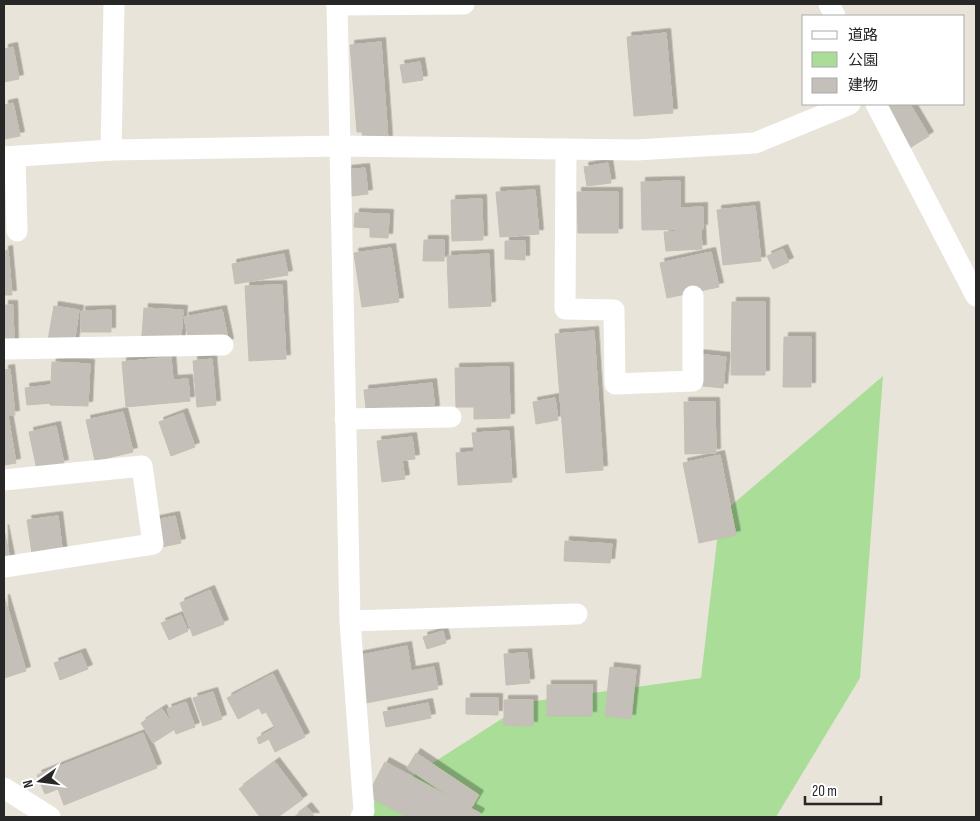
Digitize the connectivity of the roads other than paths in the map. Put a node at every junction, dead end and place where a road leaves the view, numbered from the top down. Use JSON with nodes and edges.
{"nodes":[{"id":1,"x":114,"y":4,"type":"edge"},
{"id":2,"x":337,"y":4,"type":"edge"},
{"id":3,"x":464,"y":4,"type":"edge"},
{"id":4,"x":848,"y":105,"type":"edge"},
{"id":5,"x":877,"y":105,"type":"edge"},
{"id":6,"x":340,"y":146,"type":"junction"},
{"id":7,"x":566,"y":149,"type":"junction"},
{"id":8,"x":111,"y":150,"type":"junction"},
{"id":9,"x":9,"y":157,"type":"edge"},
{"id":10,"x":17,"y":231,"type":"dead end"},
{"id":11,"x":693,"y":296,"type":"dead end"},
{"id":12,"x":976,"y":296,"type":"edge"},
{"id":13,"x":223,"y":345,"type":"dead end"},
{"id":14,"x":4,"y":349,"type":"edge"},
{"id":15,"x":451,"y":417,"type":"dead end"},
{"id":16,"x":346,"y":419,"type":"junction"},
{"id":17,"x":4,"y":480,"type":"edge"},
{"id":18,"x":4,"y":567,"type":"edge"},
{"id":19,"x":578,"y":614,"type":"dead end"},
{"id":20,"x":350,"y":621,"type":"junction"},
{"id":21,"x":4,"y":788,"type":"edge"},
{"id":22,"x":50,"y":817,"type":"edge"},
{"id":23,"x":361,"y":817,"type":"edge"}],
"edges":[{"from":1,"to":8,"type":"street"},
{"from":2,"to":3,"type":"street"},
{"from":2,"to":6,"type":"street"},
{"from":4,"to":7,"type":"street"},
{"from":5,"to":12,"type":"street"},
{"from":6,"to":7,"type":"street"},
{"from":6,"to":8,"type":"street"},
{"from":6,"to":16,"type":"street"},
{"from":7,"to":11,"type":"street"},
{"from":8,"to":9,"type":"street"},
{"from":9,"to":10,"type":"street"},
{"from":13,"to":14,"type":"street"},
{"from":15,"to":16,"type":"street"},
{"from":16,"to":20,"type":"street"},
{"from":17,"to":18,"type":"street"},
{"from":19,"to":20,"type":"street"},
{"from":20,"to":23,"type":"street"},
{"from":21,"to":22,"type":"street"}]}
